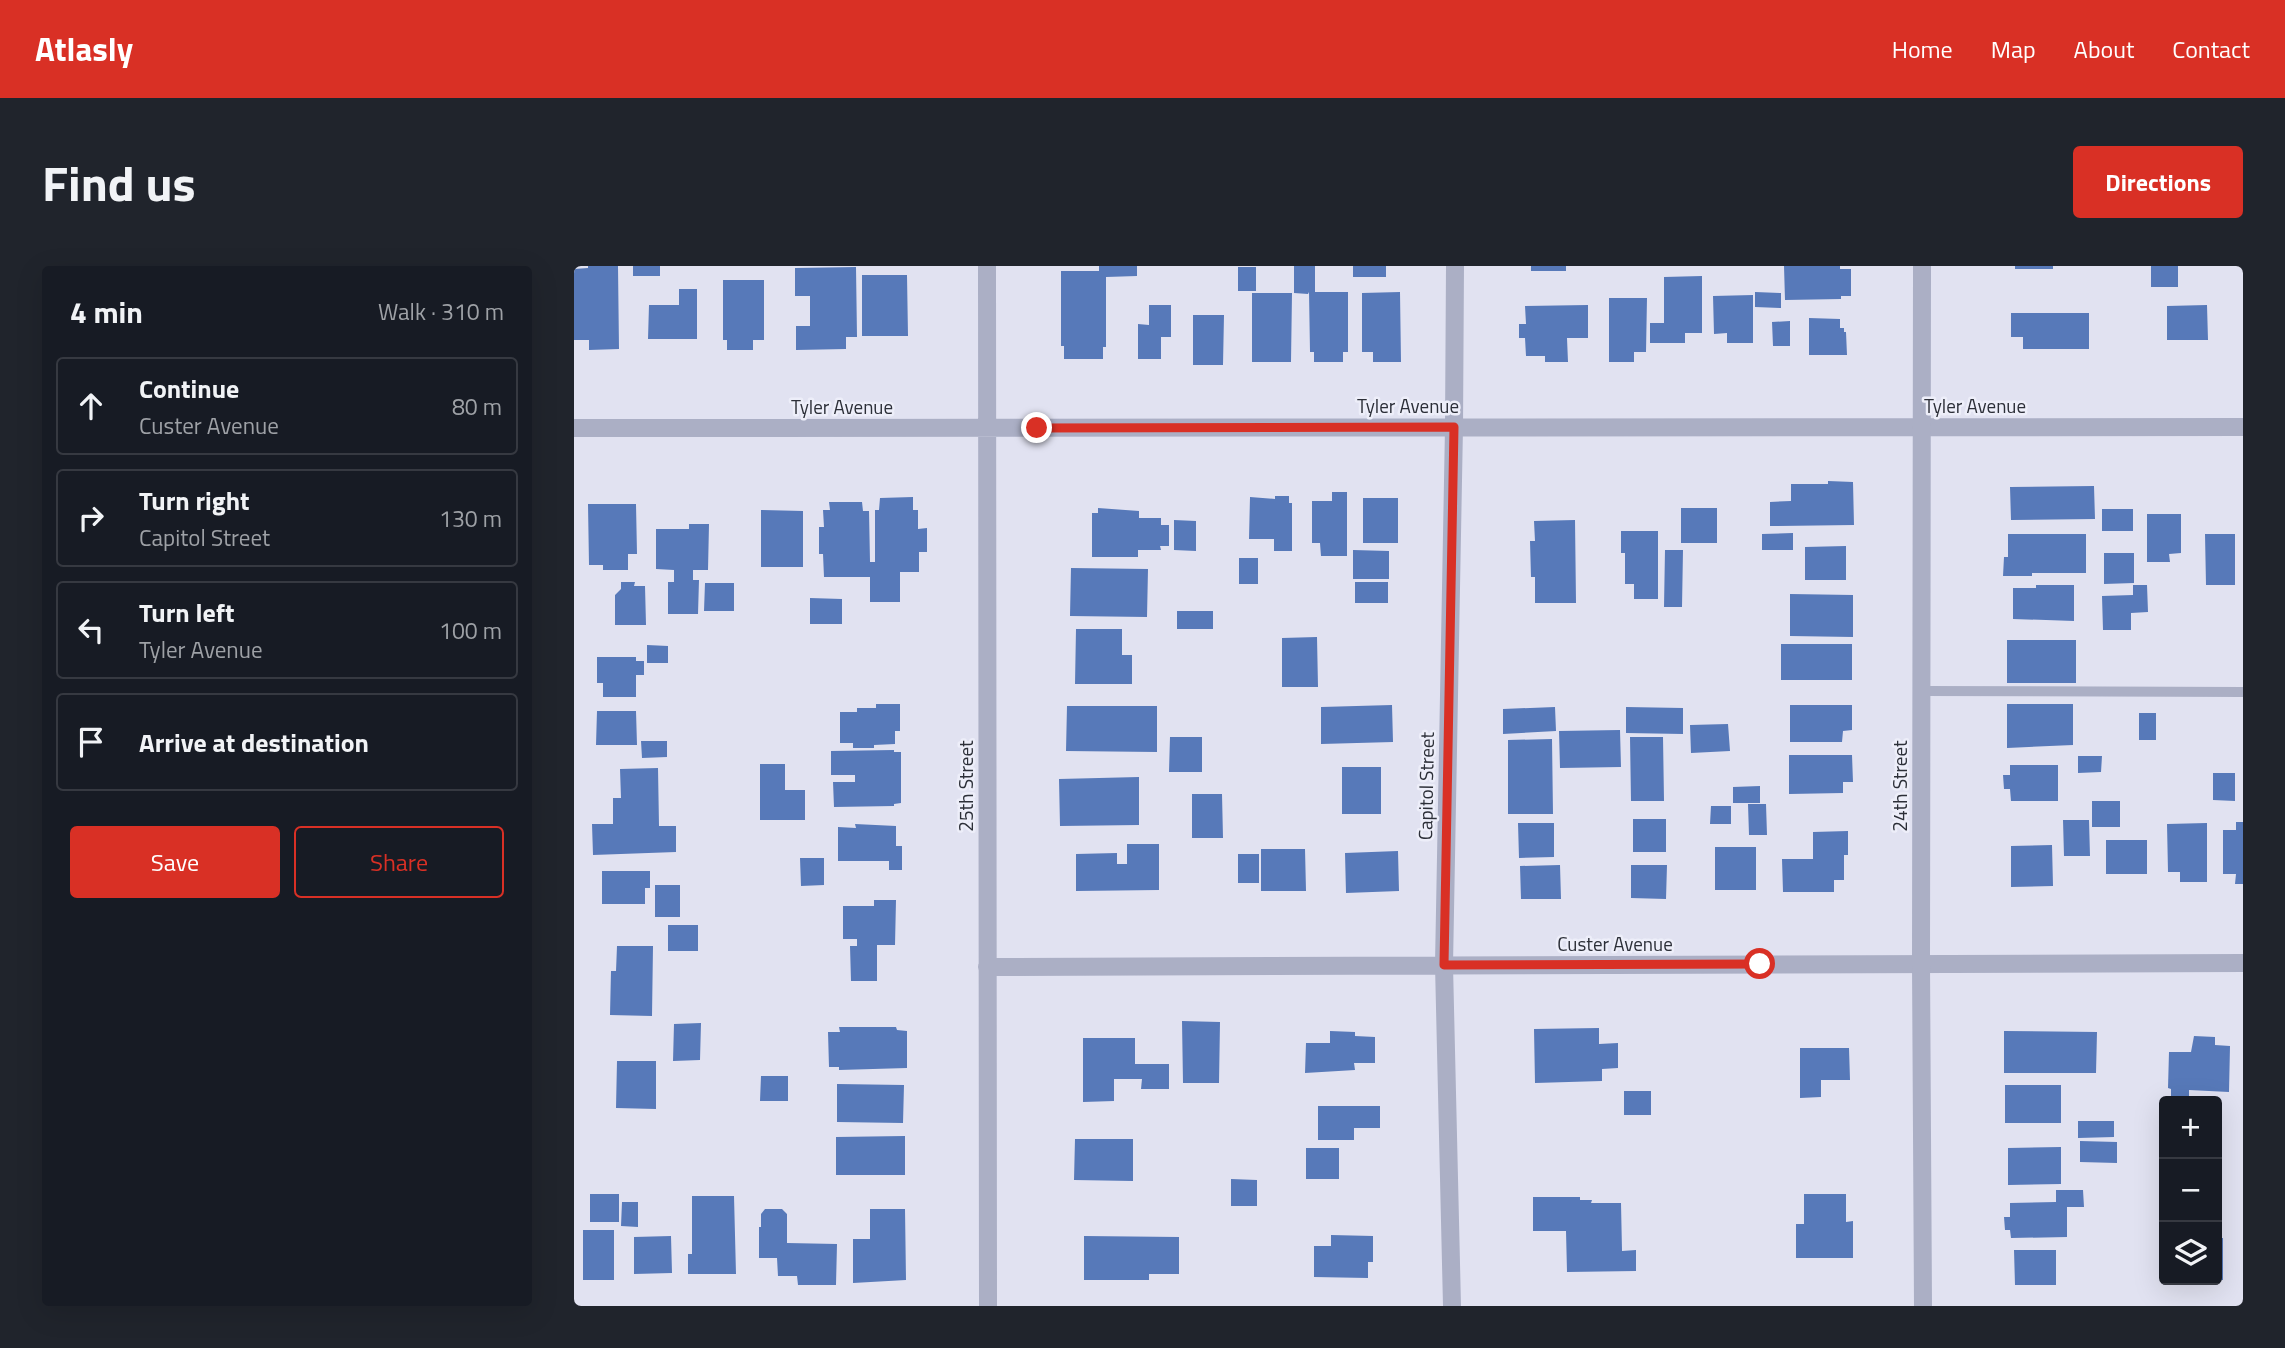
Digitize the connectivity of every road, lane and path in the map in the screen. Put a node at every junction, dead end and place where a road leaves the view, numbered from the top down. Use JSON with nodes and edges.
{"nodes":[{"id":1,"x":986,"y":266,"type":"edge"},
{"id":2,"x":1455,"y":266,"type":"edge"},
{"id":3,"x":1922,"y":266,"type":"edge"},
{"id":4,"x":1454,"y":427,"type":"junction"},
{"id":5,"x":1922,"y":427,"type":"junction"},
{"id":6,"x":2243,"y":427,"type":"edge"},
{"id":7,"x":574,"y":428,"type":"edge"},
{"id":8,"x":986,"y":428,"type":"junction"},
{"id":9,"x":1922,"y":691,"type":"junction"},
{"id":10,"x":2243,"y":692,"type":"edge"},
{"id":11,"x":2243,"y":963,"type":"edge"},
{"id":12,"x":1921,"y":964,"type":"junction"},
{"id":13,"x":1444,"y":965,"type":"junction"},
{"id":14,"x":987,"y":967,"type":"junction"},
{"id":15,"x":988,"y":1306,"type":"edge"},
{"id":16,"x":1452,"y":1306,"type":"edge"},
{"id":17,"x":1923,"y":1306,"type":"edge"}],
"edges":[{"from":1,"to":8,"type":"street","name":"25th Street"},
{"from":2,"to":4,"type":"street","name":"Capitol Street"},
{"from":3,"to":5,"type":"street","name":"24th Street"},
{"from":4,"to":5,"type":"street","name":"Tyler Avenue"},
{"from":4,"to":8,"type":"street","name":"Tyler Avenue"},
{"from":4,"to":13,"type":"street","name":"Capitol Street"},
{"from":5,"to":6,"type":"street","name":"Tyler Avenue"},
{"from":5,"to":9,"type":"street","name":"24th Street"},
{"from":7,"to":8,"type":"street","name":"Tyler Avenue"},
{"from":8,"to":14,"type":"street","name":"25th Street"},
{"from":9,"to":10,"type":"lane"},
{"from":9,"to":12,"type":"street","name":"24th Street"},
{"from":11,"to":12,"type":"street","name":"Custer Avenue"},
{"from":12,"to":13,"type":"street","name":"Custer Avenue"},
{"from":12,"to":17,"type":"street","name":"24th Street"},
{"from":13,"to":14,"type":"street","name":"Custer Avenue"},
{"from":13,"to":16,"type":"street","name":"Capitol Street"},
{"from":14,"to":15,"type":"street","name":"25th Street"}]}
